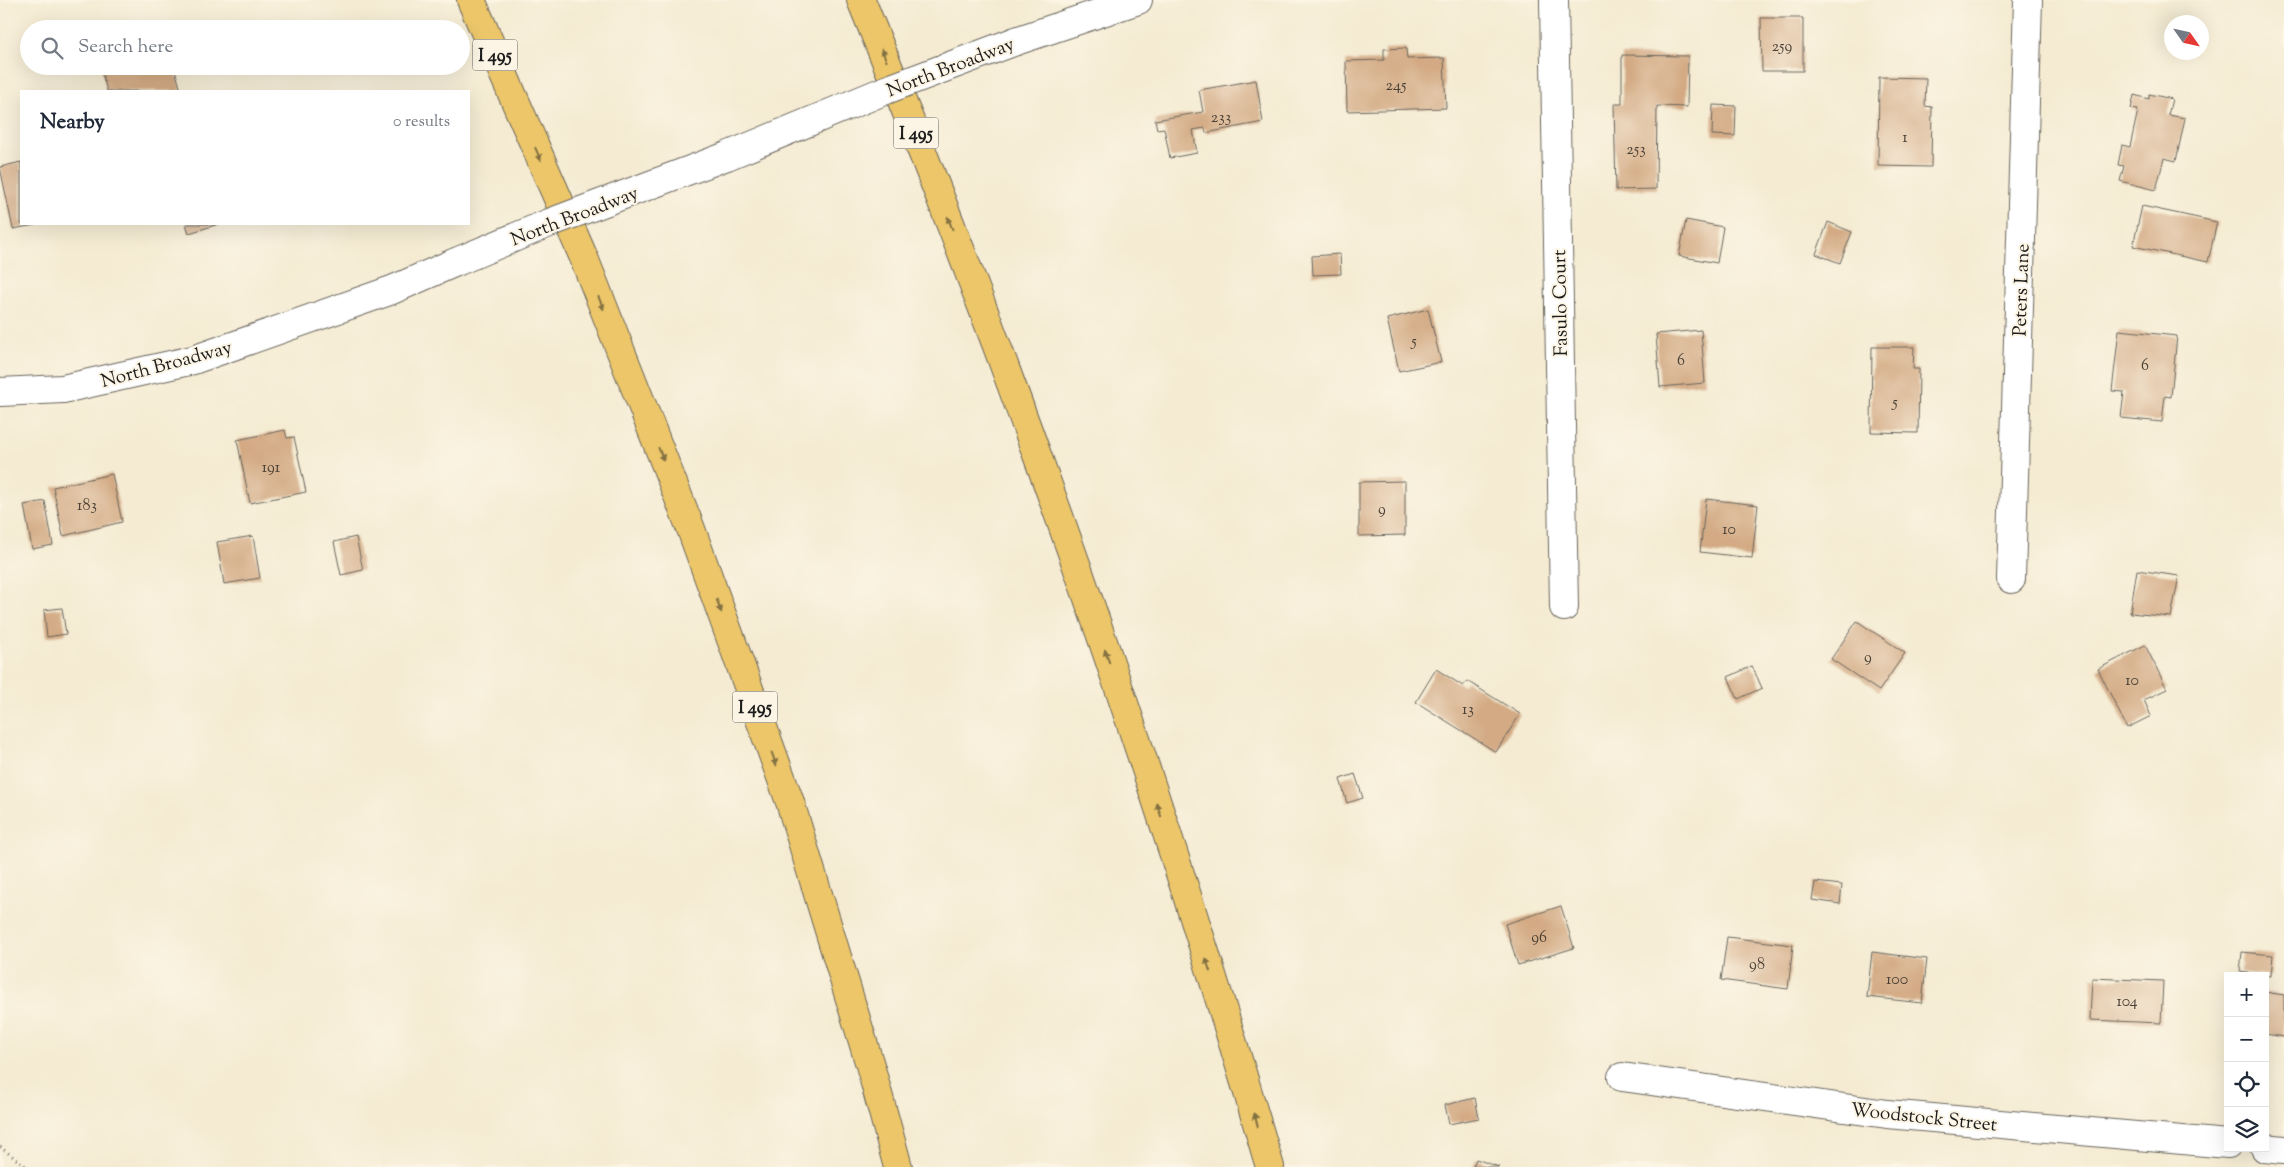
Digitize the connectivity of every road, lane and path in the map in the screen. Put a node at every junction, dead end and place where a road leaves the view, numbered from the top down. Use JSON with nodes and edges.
{"nodes":[{"id":1,"x":471,"y":0,"type":"edge"},
{"id":2,"x":861,"y":0,"type":"edge"},
{"id":3,"x":1138,"y":0,"type":"edge"},
{"id":4,"x":1554,"y":0,"type":"edge"},
{"id":5,"x":2028,"y":0,"type":"edge"},
{"id":6,"x":0,"y":392,"type":"edge"},
{"id":7,"x":2011,"y":579,"type":"dead end"},
{"id":8,"x":1564,"y":607,"type":"dead end"},
{"id":9,"x":1622,"y":1077,"type":"dead end"},
{"id":10,"x":2224,"y":1144,"type":"edge"},
{"id":11,"x":0,"y":1147,"type":"edge"},
{"id":12,"x":2269,"y":1148,"type":"edge"},
{"id":13,"x":2284,"y":1150,"type":"edge"},
{"id":14,"x":28,"y":1167,"type":"edge"},
{"id":15,"x":898,"y":1167,"type":"edge"},
{"id":16,"x":1270,"y":1167,"type":"edge"}],
"edges":[{"from":1,"to":15,"type":"highway","number":"I 495","one_way":true},
{"from":16,"to":2,"type":"highway","number":"I 495","one_way":true},
{"from":3,"to":6,"type":"street","name":"North Broadway","bridge":true},
{"from":4,"to":8,"type":"street","name":"Fasulo Court"},
{"from":5,"to":7,"type":"street","name":"Peters Lane"},
{"from":9,"to":10,"type":"street","name":"Woodstock Street"},
{"from":11,"to":14,"type":"path"},
{"from":12,"to":13,"type":"street"}]}
